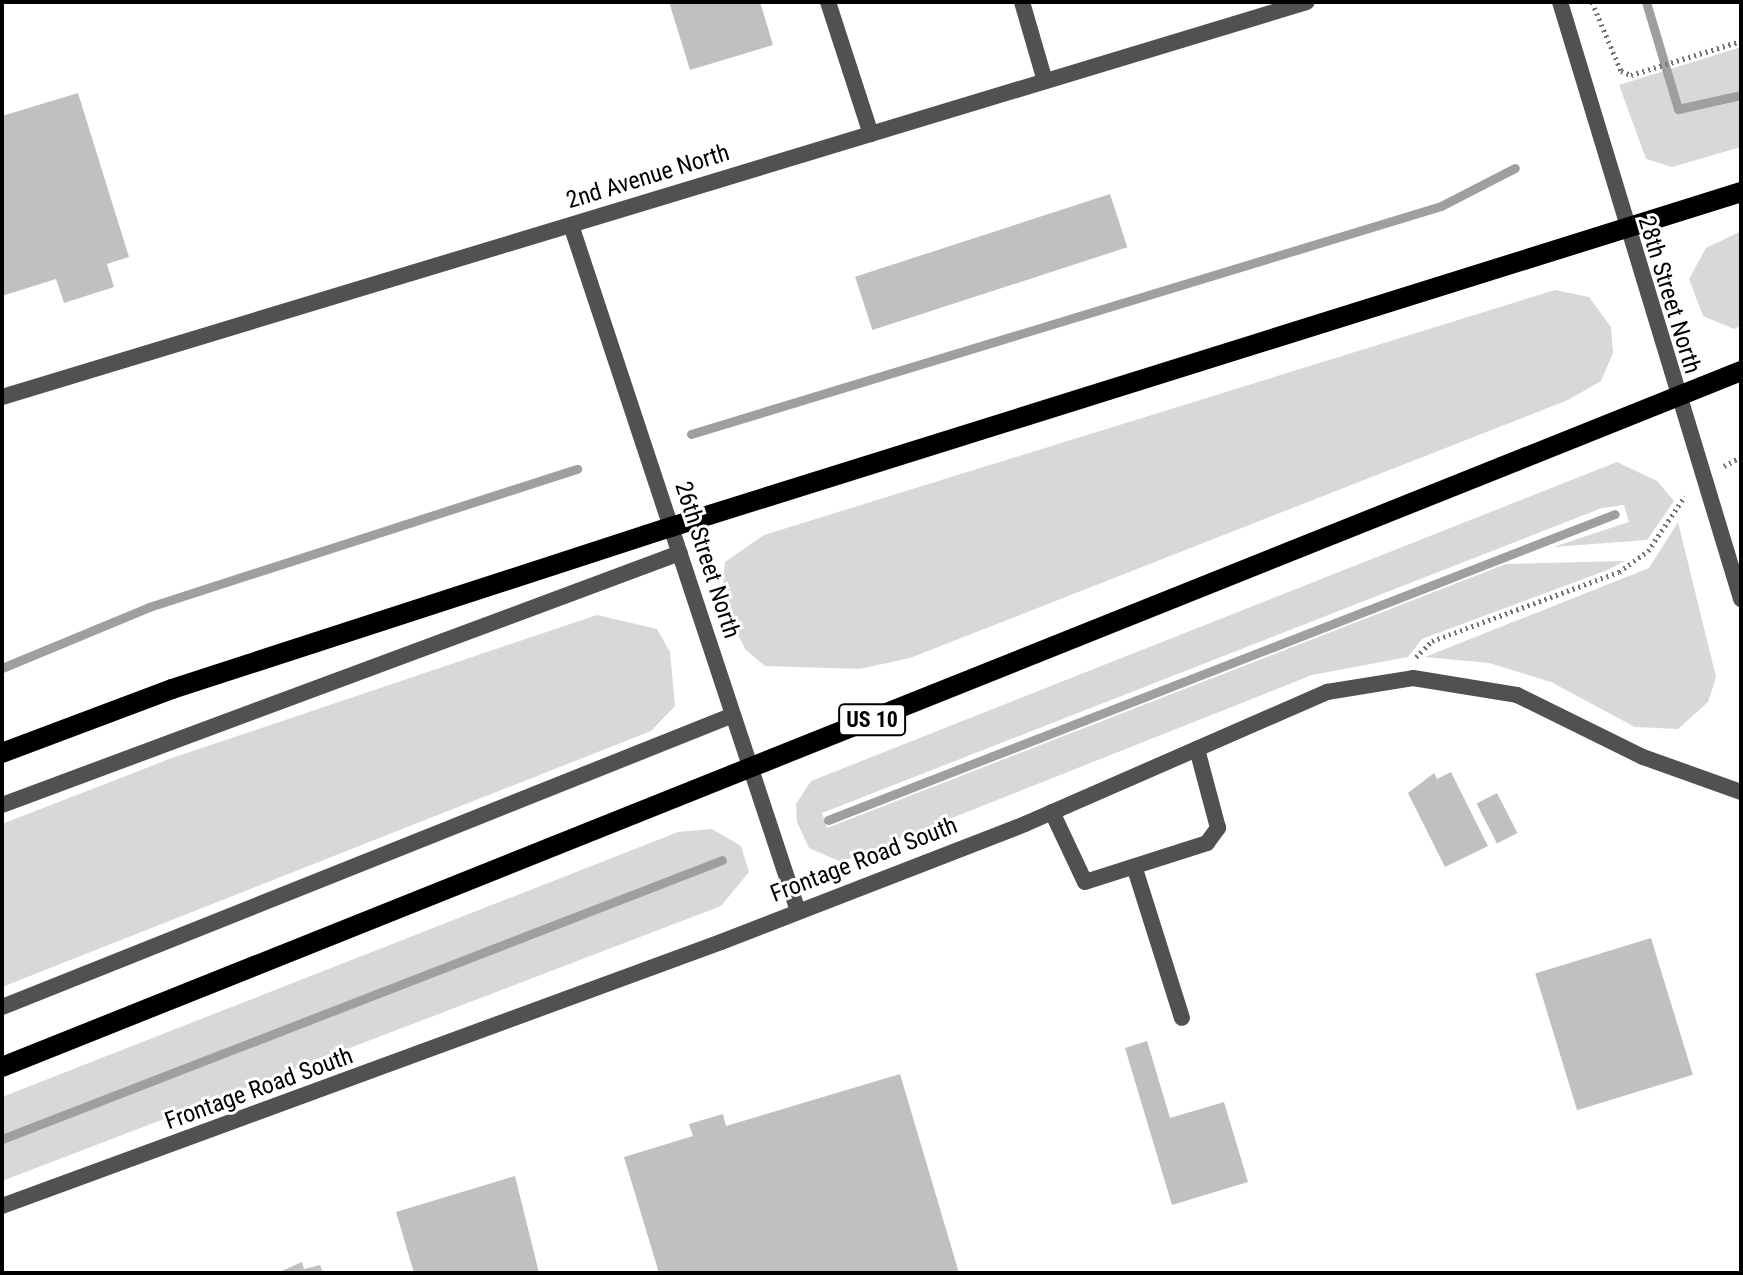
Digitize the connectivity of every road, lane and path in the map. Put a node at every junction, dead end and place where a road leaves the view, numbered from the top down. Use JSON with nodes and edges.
{"nodes":[{"id":1,"x":828,"y":2,"type":"edge"},
{"id":2,"x":1022,"y":2,"type":"edge"},
{"id":3,"x":1307,"y":2,"type":"edge"},
{"id":4,"x":1560,"y":2,"type":"edge"},
{"id":5,"x":1592,"y":2,"type":"edge"},
{"id":6,"x":1741,"y":41,"type":"edge"},
{"id":7,"x":1045,"y":81,"type":"junction"},
{"id":8,"x":871,"y":134,"type":"junction"},
{"id":9,"x":1741,"y":192,"type":"edge"},
{"id":10,"x":571,"y":225,"type":"junction"},
{"id":11,"x":1624,"y":229,"type":"junction"},
{"id":12,"x":1741,"y":371,"type":"edge"},
{"id":13,"x":2,"y":397,"type":"edge"},
{"id":14,"x":1675,"y":398,"type":"junction"},
{"id":15,"x":1741,"y":457,"type":"edge"},
{"id":16,"x":1701,"y":477,"type":"junction"},
{"id":17,"x":671,"y":527,"type":"junction"},
{"id":18,"x":680,"y":553,"type":"junction"},
{"id":19,"x":1741,"y":599,"type":"edge"},
{"id":20,"x":1413,"y":678,"type":"junction"},
{"id":21,"x":733,"y":715,"type":"junction"},
{"id":22,"x":1197,"y":749,"type":"junction"},
{"id":23,"x":2,"y":753,"type":"edge"},
{"id":24,"x":751,"y":769,"type":"junction"},
{"id":25,"x":1741,"y":792,"type":"edge"},
{"id":26,"x":2,"y":805,"type":"edge"},
{"id":27,"x":1052,"y":812,"type":"junction"},
{"id":28,"x":1135,"y":869,"type":"junction"},
{"id":29,"x":798,"y":911,"type":"junction"},
{"id":30,"x":2,"y":1007,"type":"edge"},
{"id":31,"x":1182,"y":1018,"type":"dead end"},
{"id":32,"x":2,"y":1067,"type":"edge"},
{"id":33,"x":2,"y":1206,"type":"edge"}],
"edges":[{"from":1,"to":8,"type":"street"},
{"from":2,"to":7,"type":"street"},
{"from":3,"to":7,"type":"street","name":"2nd Avenue North"},
{"from":4,"to":11,"type":"street","name":"28th Street North"},
{"from":5,"to":6,"type":"path"},
{"from":7,"to":8,"type":"street","name":"2nd Avenue North"},
{"from":8,"to":10,"type":"street","name":"2nd Avenue North"},
{"from":9,"to":11,"type":"main road"},
{"from":10,"to":13,"type":"street","name":"2nd Avenue North"},
{"from":10,"to":17,"type":"street","name":"26th Street North"},
{"from":11,"to":14,"type":"street","name":"28th Street North"},
{"from":11,"to":17,"type":"main road"},
{"from":12,"to":14,"type":"main road","number":"US 10"},
{"from":14,"to":16,"type":"street","name":"28th Street North"},
{"from":14,"to":24,"type":"main road","number":"US 10"},
{"from":15,"to":16,"type":"path"},
{"from":16,"to":19,"type":"street","name":"28th Street North"},
{"from":16,"to":20,"type":"path"},
{"from":17,"to":18,"type":"street","name":"26th Street North"},
{"from":17,"to":23,"type":"main road"},
{"from":18,"to":21,"type":"street","name":"26th Street North"},
{"from":18,"to":26,"type":"street"},
{"from":20,"to":22,"type":"street","name":"Frontage Road South"},
{"from":20,"to":25,"type":"street","name":"Frontage Road South"},
{"from":21,"to":24,"type":"street","name":"26th Street North"},
{"from":21,"to":30,"type":"street"},
{"from":22,"to":27,"type":"street","name":"Frontage Road South"},
{"from":22,"to":28,"type":"street"},
{"from":24,"to":29,"type":"street","name":"26th Street North"},
{"from":24,"to":32,"type":"main road","number":"US 10"},
{"from":27,"to":28,"type":"street"},
{"from":27,"to":29,"type":"street","name":"Frontage Road South"},
{"from":28,"to":31,"type":"street"},
{"from":29,"to":33,"type":"street","name":"Frontage Road South"}]}
